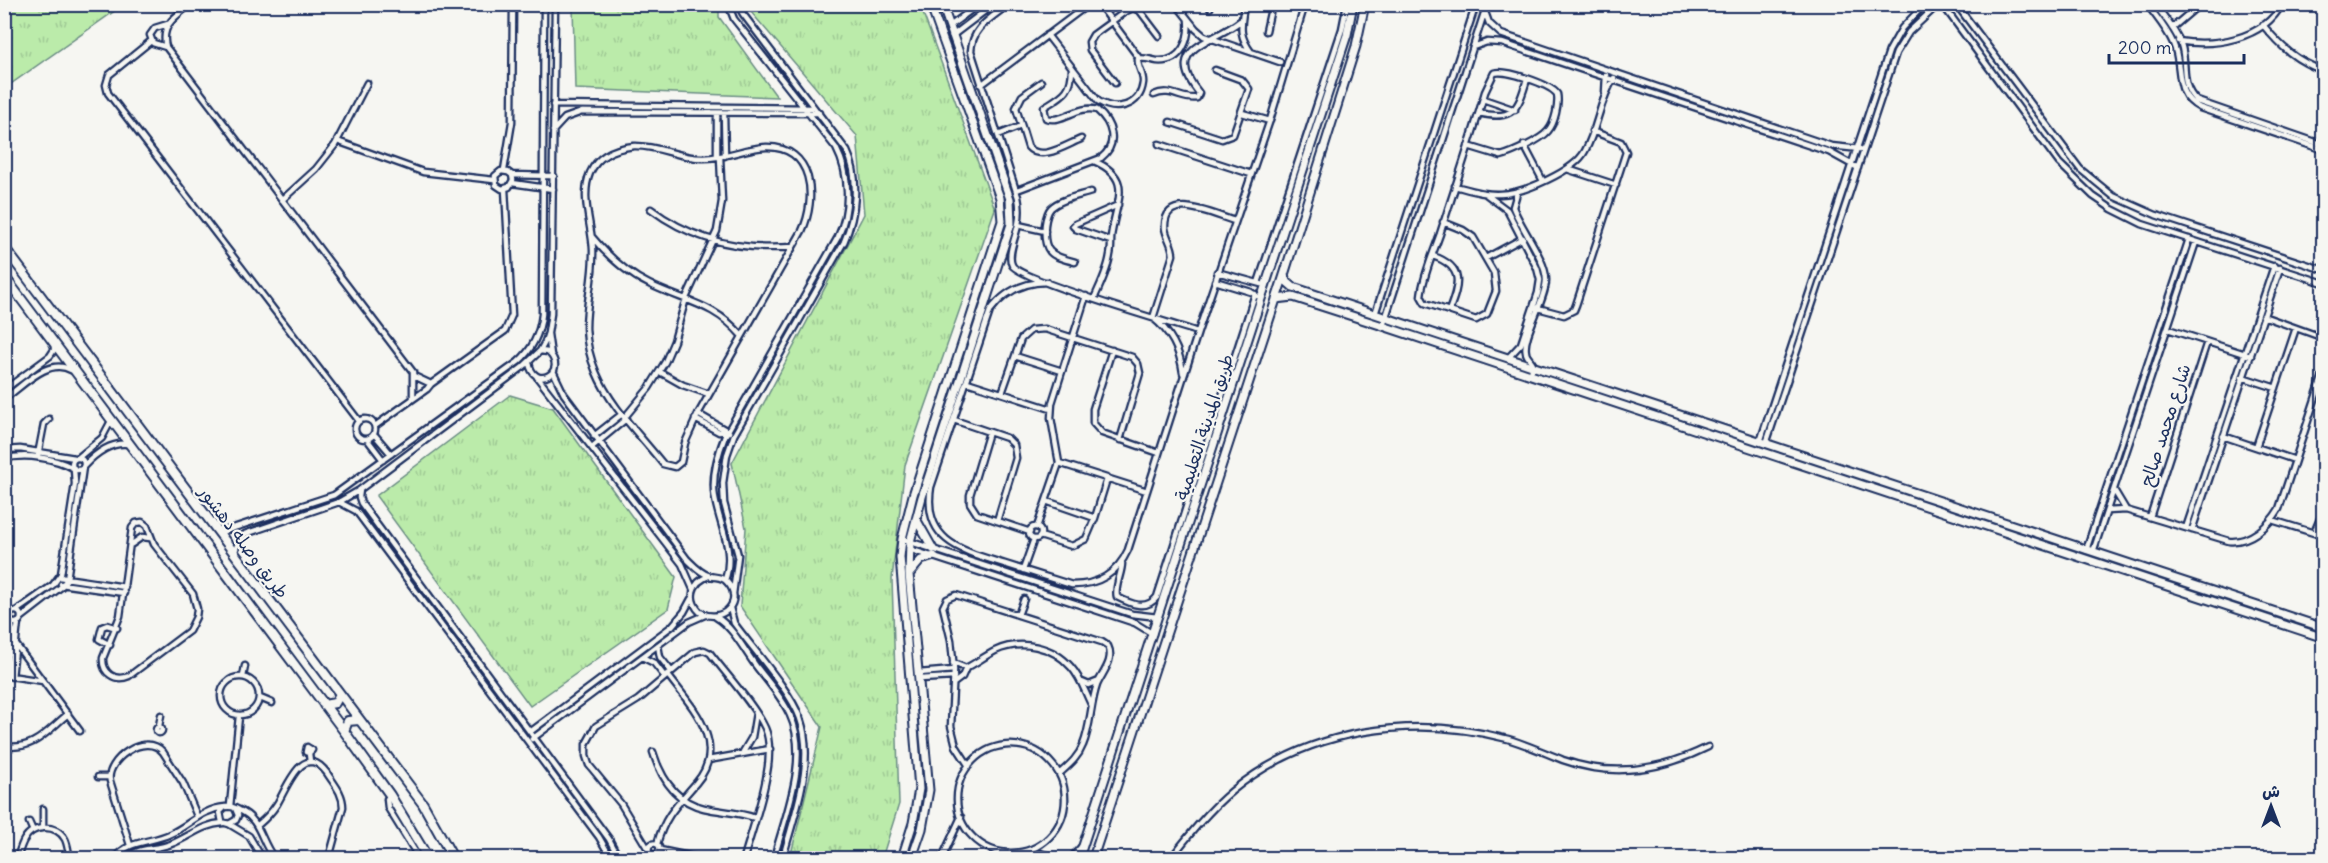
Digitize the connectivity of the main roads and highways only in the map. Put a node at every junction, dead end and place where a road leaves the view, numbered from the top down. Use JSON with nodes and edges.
{"nodes":[{"id":1,"x":4,"y":247,"type":"edge"},
{"id":2,"x":4,"y":276,"type":"edge"},
{"id":3,"x":340,"y":694,"type":"junction"},
{"id":4,"x":324,"y":705,"type":"junction"},
{"id":5,"x":359,"y":720,"type":"junction"},
{"id":6,"x":344,"y":731,"type":"junction"},
{"id":7,"x":428,"y":858,"type":"edge"},
{"id":8,"x":453,"y":858,"type":"edge"}],
"edges":[{"from":1,"to":3,"type":"main road","name":"طريق وصله دهشور"},
{"from":2,"to":4,"type":"main road","name":"طريق وصله دهشور"},
{"from":3,"to":4,"type":"main road"},
{"from":3,"to":5,"type":"main road","name":"طريق وصله دهشور"},
{"from":4,"to":6,"type":"main road","name":"طريق وصله دهشور"},
{"from":5,"to":6,"type":"main road"},
{"from":5,"to":8,"type":"main road","name":"طريق وصله دهشور"},
{"from":6,"to":7,"type":"main road","name":"طريق وصله دهشور"}]}
